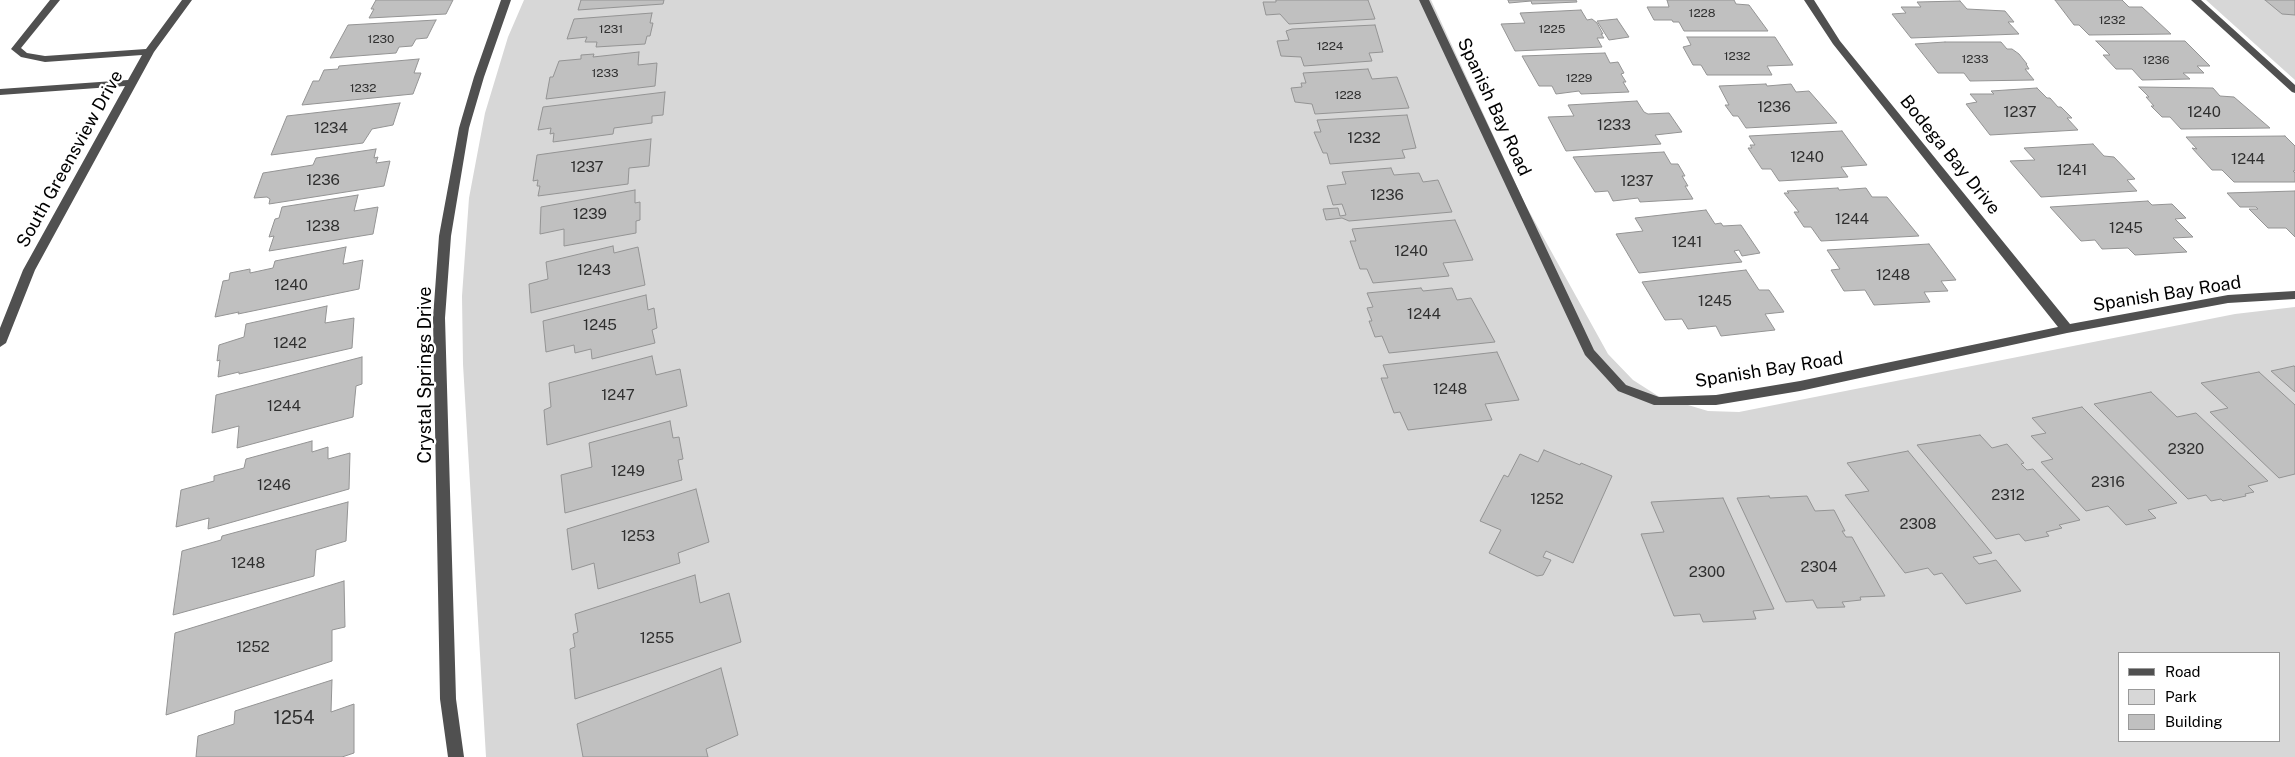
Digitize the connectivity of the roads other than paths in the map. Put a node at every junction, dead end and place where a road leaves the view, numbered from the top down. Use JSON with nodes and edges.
{"nodes":[{"id":1,"x":54,"y":0,"type":"edge"},
{"id":2,"x":187,"y":0,"type":"edge"},
{"id":3,"x":506,"y":0,"type":"edge"},
{"id":4,"x":1424,"y":0,"type":"edge"},
{"id":5,"x":1809,"y":0,"type":"edge"},
{"id":6,"x":2196,"y":0,"type":"edge"},
{"id":7,"x":149,"y":52,"type":"junction"},
{"id":8,"x":133,"y":83,"type":"junction"},
{"id":9,"x":2295,"y":90,"type":"edge"},
{"id":10,"x":0,"y":92,"type":"edge"},
{"id":11,"x":2295,"y":295,"type":"edge"},
{"id":12,"x":2067,"y":329,"type":"junction"},
{"id":13,"x":0,"y":343,"type":"edge"},
{"id":14,"x":456,"y":757,"type":"edge"}],
"edges":[{"from":1,"to":7,"type":"street"},
{"from":2,"to":7,"type":"street","name":"South Greensview Drive"},
{"from":3,"to":14,"type":"street","name":"Crystal Springs Drive"},
{"from":4,"to":12,"type":"street","name":"Spanish Bay Road"},
{"from":5,"to":12,"type":"street","name":"Bodega Bay Drive"},
{"from":6,"to":9,"type":"street"},
{"from":7,"to":8,"type":"street","name":"South Greensview Drive"},
{"from":8,"to":10,"type":"street"},
{"from":8,"to":13,"type":"street","name":"South Greensview Drive"},
{"from":11,"to":12,"type":"street","name":"Spanish Bay Road"}]}
